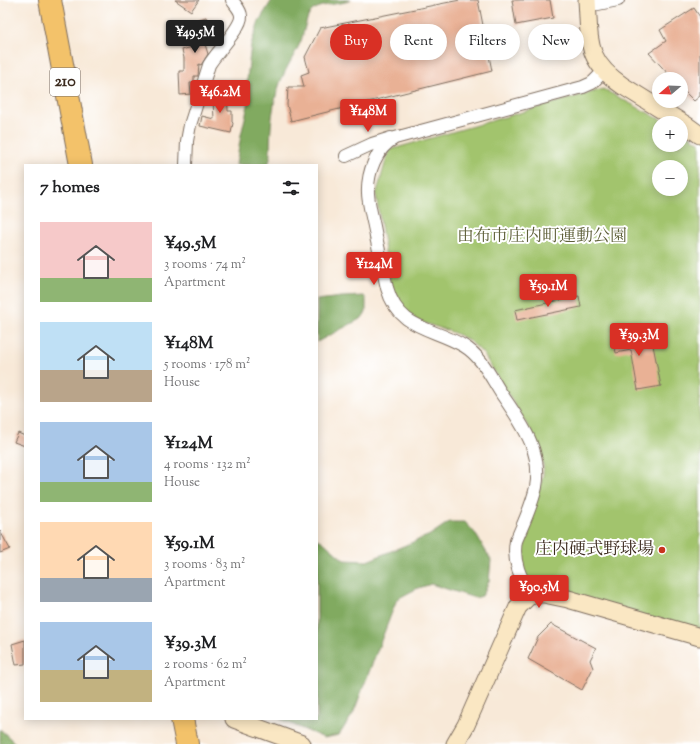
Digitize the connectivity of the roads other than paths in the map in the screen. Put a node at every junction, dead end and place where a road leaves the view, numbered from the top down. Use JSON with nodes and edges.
{"nodes":[{"id":1,"x":50,"y":0,"type":"edge"},
{"id":2,"x":232,"y":0,"type":"edge"},
{"id":3,"x":618,"y":0,"type":"edge"},
{"id":4,"x":590,"y":3,"type":"edge"},
{"id":5,"x":604,"y":71,"type":"junction"},
{"id":6,"x":400,"y":136,"type":"junction"},
{"id":7,"x":700,"y":136,"type":"edge"},
{"id":8,"x":346,"y":156,"type":"dead end"},
{"id":9,"x":80,"y":164,"type":"edge"},
{"id":10,"x":186,"y":164,"type":"edge"},
{"id":11,"x":531,"y":596,"type":"junction"},
{"id":12,"x":700,"y":637,"type":"edge"},
{"id":13,"x":182,"y":720,"type":"edge"},
{"id":14,"x":237,"y":720,"type":"edge"},
{"id":15,"x":187,"y":744,"type":"edge"},
{"id":16,"x":302,"y":744,"type":"edge"},
{"id":17,"x":455,"y":744,"type":"edge"}],
"edges":[{"from":1,"to":9,"type":"highway","number":"210"},
{"from":2,"to":10,"type":"street"},
{"from":3,"to":4,"type":"street"},
{"from":4,"to":5,"type":"street"},
{"from":5,"to":6,"type":"street"},
{"from":5,"to":7,"type":"street"},
{"from":6,"to":8,"type":"street"},
{"from":6,"to":11,"type":"street"},
{"from":11,"to":12,"type":"street"},
{"from":11,"to":17,"type":"street"},
{"from":13,"to":15,"type":"highway"},
{"from":14,"to":16,"type":"street"}]}
